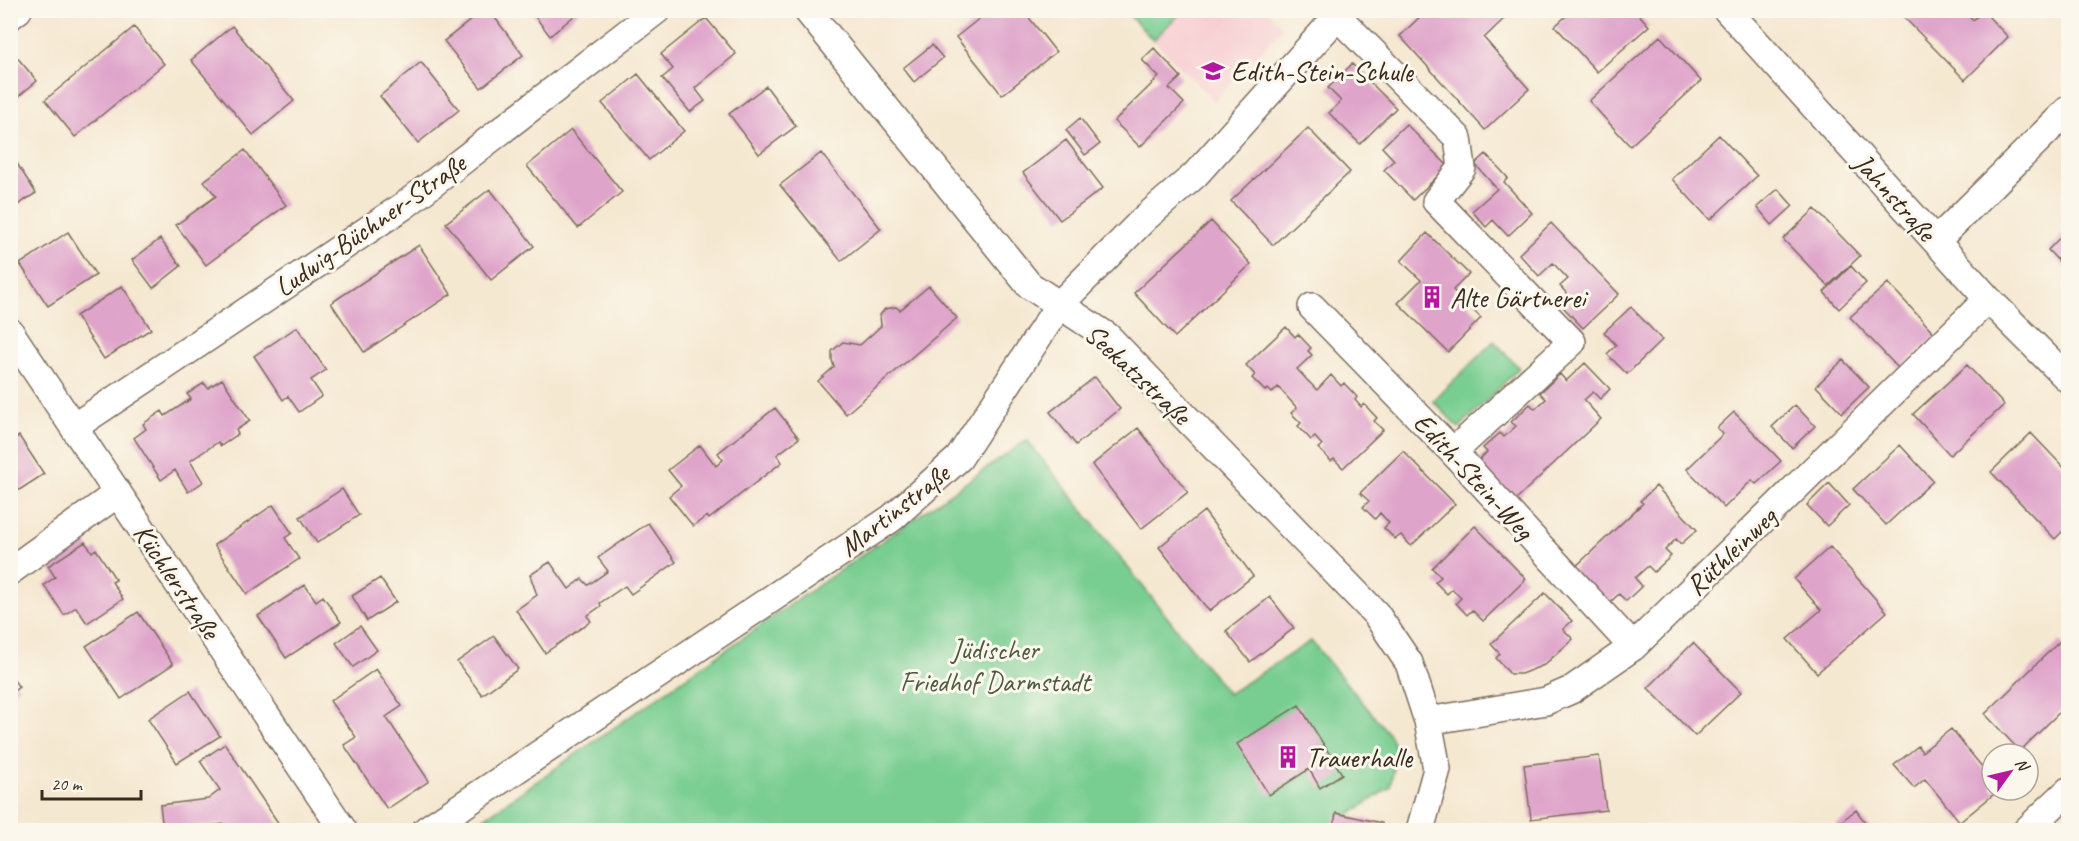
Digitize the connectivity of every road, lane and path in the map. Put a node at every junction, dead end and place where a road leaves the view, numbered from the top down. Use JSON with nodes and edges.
{"nodes":[{"id":1,"x":18,"y":10,"type":"edge"},
{"id":2,"x":657,"y":10,"type":"edge"},
{"id":3,"x":807,"y":10,"type":"edge"},
{"id":4,"x":1726,"y":10,"type":"edge"},
{"id":5,"x":1340,"y":14,"type":"edge"},
{"id":6,"x":10,"y":16,"type":"edge"},
{"id":7,"x":2068,"y":110,"type":"edge"},
{"id":8,"x":1936,"y":241,"type":"junction"},
{"id":9,"x":1988,"y":299,"type":"junction"},
{"id":10,"x":1059,"y":305,"type":"junction"},
{"id":11,"x":1312,"y":307,"type":"dead end"},
{"id":12,"x":10,"y":332,"type":"edge"},
{"id":13,"x":2068,"y":379,"type":"edge"},
{"id":14,"x":74,"y":427,"type":"junction"},
{"id":15,"x":1453,"y":452,"type":"junction"},
{"id":16,"x":118,"y":493,"type":"junction"},
{"id":17,"x":10,"y":571,"type":"edge"},
{"id":18,"x":1633,"y":647,"type":"junction"},
{"id":19,"x":1428,"y":721,"type":"junction"},
{"id":20,"x":2068,"y":791,"type":"edge"},
{"id":21,"x":343,"y":831,"type":"edge"},
{"id":22,"x":426,"y":831,"type":"edge"},
{"id":23,"x":1419,"y":831,"type":"edge"},
{"id":24,"x":2027,"y":831,"type":"edge"}],
"edges":[{"from":1,"to":6,"type":"street"},
{"from":2,"to":14,"type":"street","name":"Ludwig-Büchner-Straße"},
{"from":3,"to":10,"type":"street","name":"Seekatzstraße"},
{"from":4,"to":8,"type":"street","name":"Jahnstraße"},
{"from":5,"to":10,"type":"street","name":"Martinstraße"},
{"from":5,"to":15,"type":"street"},
{"from":7,"to":8,"type":"street"},
{"from":8,"to":9,"type":"street","name":"Jahnstraße"},
{"from":9,"to":13,"type":"street","name":"Jahnstraße"},
{"from":9,"to":18,"type":"street","name":"Rüthleinweg"},
{"from":10,"to":19,"type":"street","name":"Seekatzstraße"},
{"from":10,"to":22,"type":"street","name":"Martinstraße"},
{"from":11,"to":15,"type":"street","name":"Edith-Stein-Weg"},
{"from":12,"to":14,"type":"street","name":"Küchlerstraße"},
{"from":14,"to":16,"type":"street","name":"Küchlerstraße"},
{"from":15,"to":18,"type":"street","name":"Edith-Stein-Weg"},
{"from":16,"to":17,"type":"street"},
{"from":16,"to":21,"type":"street","name":"Küchlerstraße"},
{"from":18,"to":19,"type":"street","name":"Rüthleinweg"},
{"from":19,"to":23,"type":"street","name":"Seekatzstraße"},
{"from":20,"to":24,"type":"street"}]}
